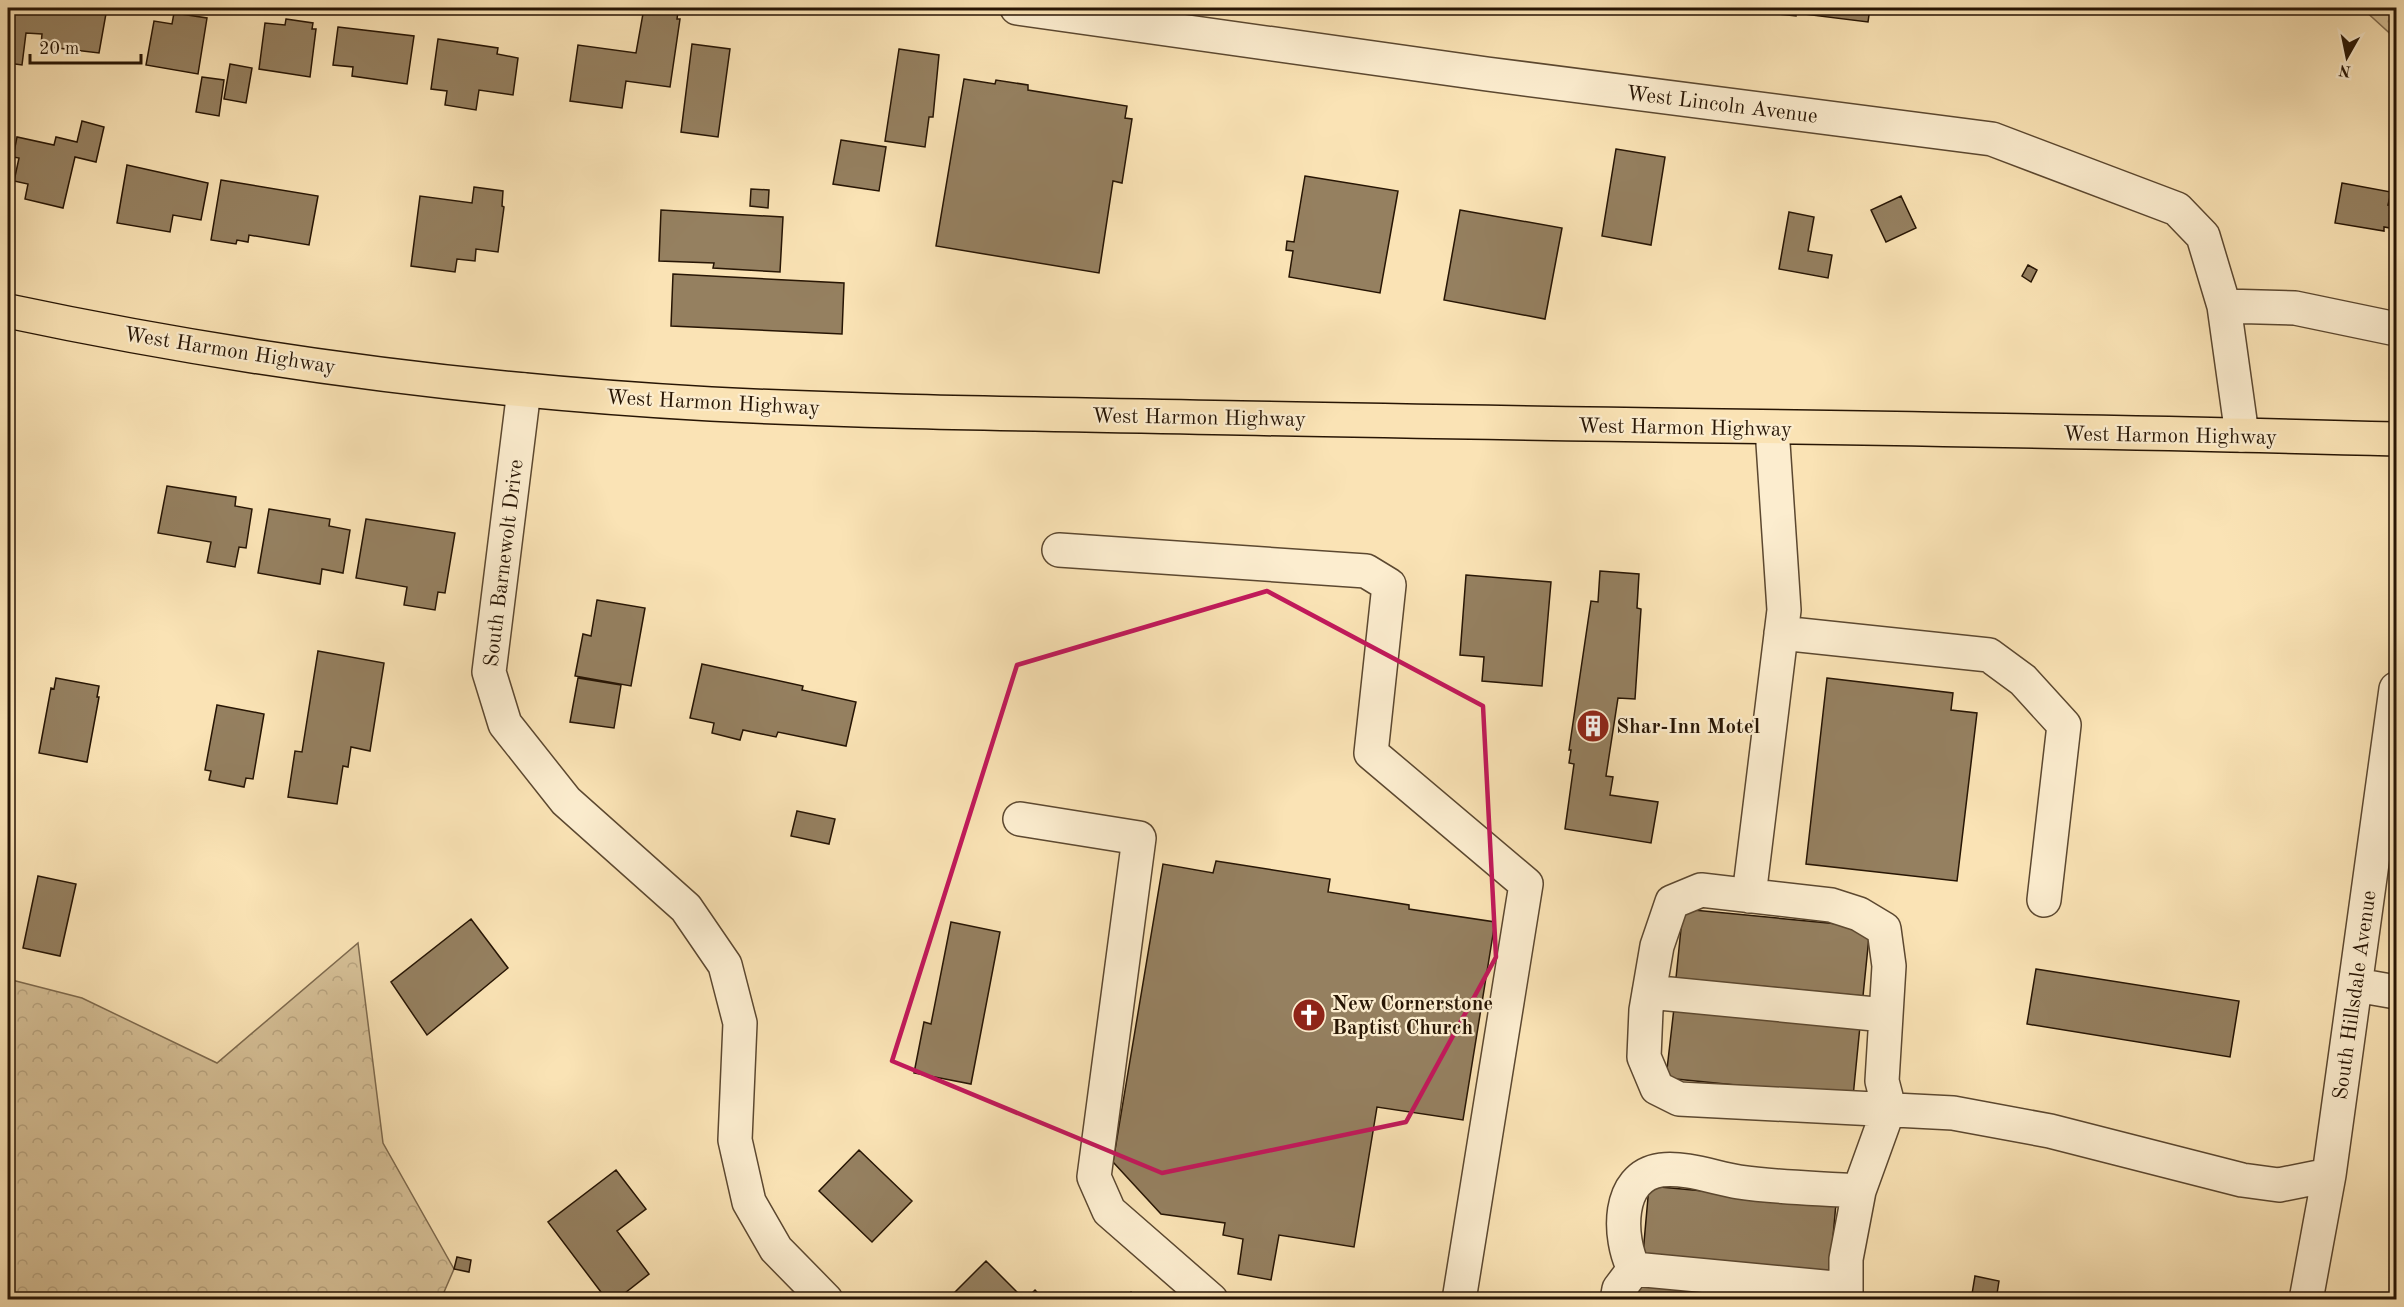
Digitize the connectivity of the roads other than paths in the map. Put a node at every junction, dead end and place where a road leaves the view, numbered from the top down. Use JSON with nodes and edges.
{"nodes":[{"id":1,"x":1017,"y":8,"type":"edge"},
{"id":2,"x":2224,"y":306,"type":"junction"},
{"id":3,"x":8,"y":311,"type":"edge"},
{"id":4,"x":2397,"y":329,"type":"edge"},
{"id":5,"x":524,"y":390,"type":"junction"},
{"id":6,"x":1772,"y":428,"type":"junction"},
{"id":7,"x":2242,"y":435,"type":"junction"},
{"id":8,"x":2397,"y":440,"type":"edge"},
{"id":9,"x":1059,"y":550,"type":"dead end"},
{"id":10,"x":1781,"y":633,"type":"junction"},
{"id":11,"x":2397,"y":689,"type":"edge"},
{"id":12,"x":1020,"y":819,"type":"dead end"},
{"id":13,"x":1749,"y":896,"type":"junction"},
{"id":14,"x":2043,"y":900,"type":"dead end"},
{"id":15,"x":2355,"y":985,"type":"junction"},
{"id":16,"x":1649,"y":992,"type":"junction"},
{"id":17,"x":2397,"y":992,"type":"edge"},
{"id":18,"x":1885,"y":1015,"type":"junction"},
{"id":19,"x":1889,"y":1108,"type":"junction"},
{"id":20,"x":2329,"y":1175,"type":"junction"},
{"id":21,"x":1859,"y":1191,"type":"junction"},
{"id":22,"x":1634,"y":1269,"type":"junction"},
{"id":23,"x":1846,"y":1294,"type":"edge"},
{"id":24,"x":826,"y":1299,"type":"edge"},
{"id":25,"x":1211,"y":1299,"type":"edge"},
{"id":26,"x":1459,"y":1299,"type":"edge"},
{"id":27,"x":1617,"y":1299,"type":"edge"},
{"id":28,"x":2306,"y":1299,"type":"edge"}],
"edges":[{"from":1,"to":2,"type":"street","name":"West Lincoln Avenue"},
{"from":2,"to":4,"type":"street"},
{"from":2,"to":7,"type":"street","name":"West Lincoln Avenue"},
{"from":3,"to":5,"type":"main road","name":"West Harmon Highway"},
{"from":5,"to":6,"type":"main road","name":"West Harmon Highway"},
{"from":5,"to":24,"type":"street","name":"South Barnewolt Drive"},
{"from":6,"to":7,"type":"main road","name":"West Harmon Highway"},
{"from":6,"to":10,"type":"street"},
{"from":7,"to":8,"type":"main road","name":"West Harmon Highway"},
{"from":9,"to":26,"type":"street"},
{"from":10,"to":13,"type":"street"},
{"from":10,"to":14,"type":"street"},
{"from":11,"to":15,"type":"street","name":"South Hillsdale Avenue"},
{"from":12,"to":25,"type":"street"},
{"from":13,"to":16,"type":"street"},
{"from":13,"to":18,"type":"street"},
{"from":15,"to":17,"type":"street"},
{"from":15,"to":20,"type":"street","name":"South Hillsdale Avenue"},
{"from":16,"to":18,"type":"street"},
{"from":16,"to":19,"type":"street"},
{"from":18,"to":19,"type":"street"},
{"from":19,"to":20,"type":"street"},
{"from":19,"to":21,"type":"street"},
{"from":20,"to":28,"type":"street","name":"South Hillsdale Avenue"},
{"from":21,"to":22,"type":"street"},
{"from":21,"to":23,"type":"street"},
{"from":22,"to":23,"type":"street"},
{"from":22,"to":27,"type":"street"}]}
